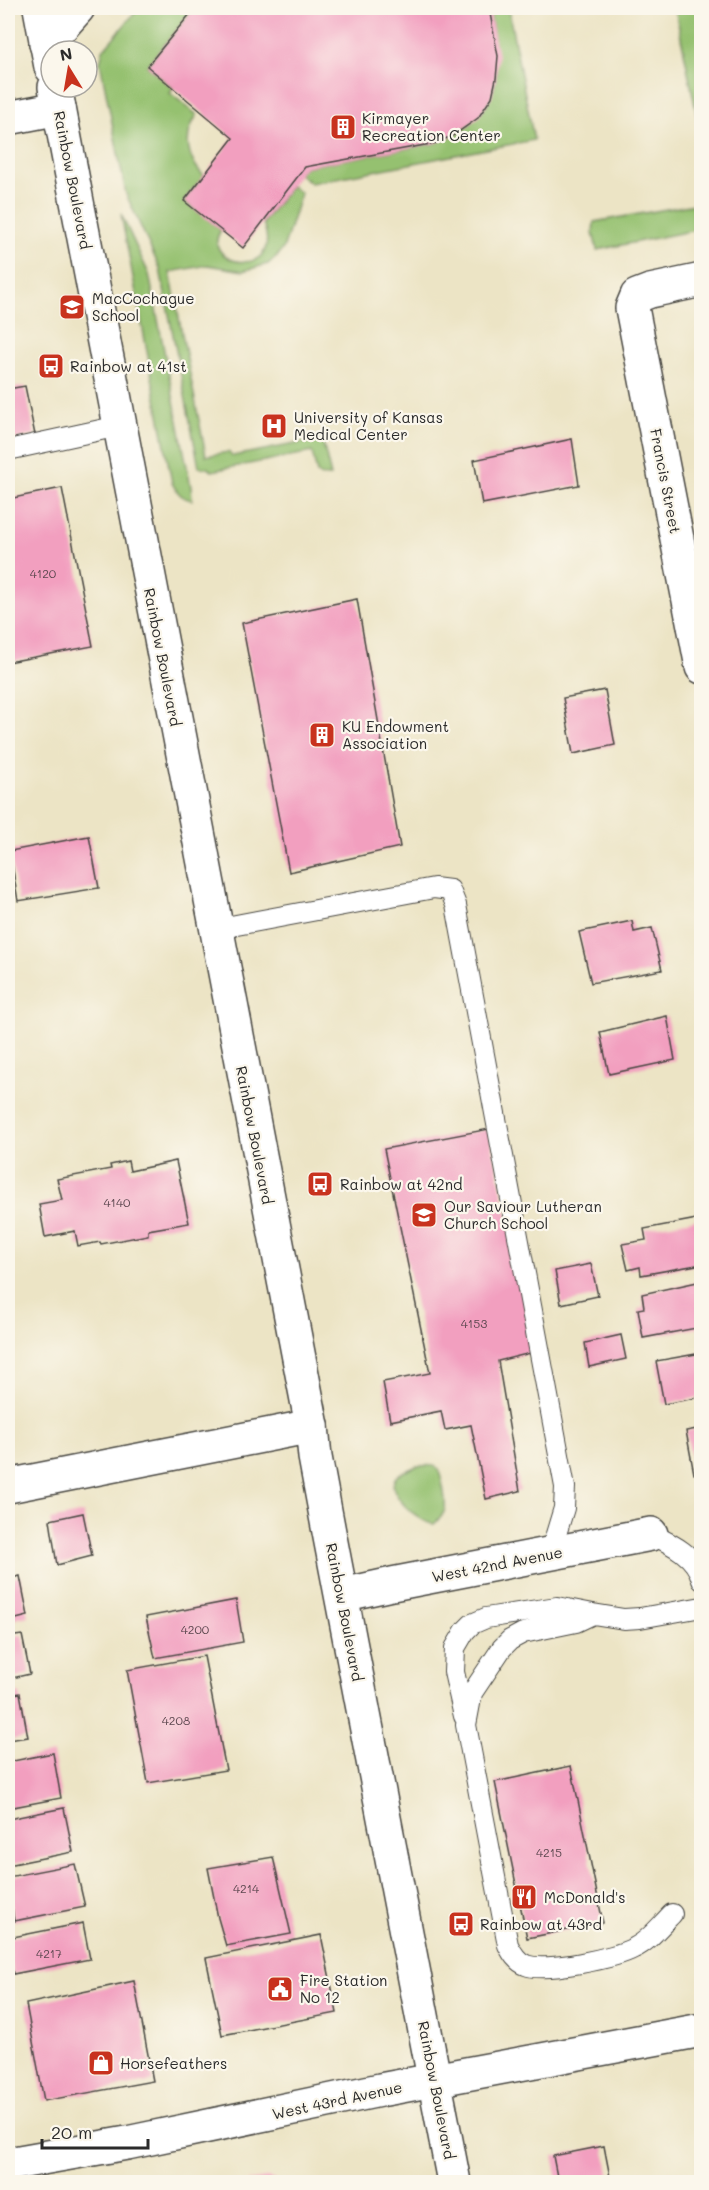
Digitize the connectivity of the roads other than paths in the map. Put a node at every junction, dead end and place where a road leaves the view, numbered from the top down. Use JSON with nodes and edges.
{"nodes":[{"id":1,"x":40,"y":8,"type":"edge"},
{"id":2,"x":78,"y":8,"type":"edge"},
{"id":3,"x":46,"y":39,"type":"edge"},
{"id":4,"x":59,"y":39,"type":"edge"},
{"id":5,"x":52,"y":99,"type":"edge"},
{"id":6,"x":57,"y":99,"type":"edge"},
{"id":7,"x":8,"y":118,"type":"edge"},
{"id":8,"x":702,"y":280,"type":"edge"},
{"id":9,"x":119,"y":426,"type":"junction"},
{"id":10,"x":8,"y":450,"type":"edge"},
{"id":11,"x":702,"y":667,"type":"edge"},
{"id":12,"x":215,"y":929,"type":"junction"},
{"id":13,"x":312,"y":1426,"type":"junction"},
{"id":14,"x":8,"y":1485,"type":"edge"},
{"id":15,"x":651,"y":1534,"type":"joint"},
{"id":16,"x":550,"y":1554,"type":"junction"},
{"id":17,"x":702,"y":1580,"type":"edge"},
{"id":18,"x":342,"y":1595,"type":"junction"},
{"id":19,"x":702,"y":1607,"type":"edge"},
{"id":20,"x":593,"y":1614,"type":"junction"},
{"id":21,"x":466,"y":1725,"type":"junction"},
{"id":22,"x":672,"y":1914,"type":"dead end"},
{"id":23,"x":702,"y":2030,"type":"edge"},
{"id":24,"x":435,"y":2080,"type":"junction"},
{"id":25,"x":8,"y":2164,"type":"edge"},
{"id":26,"x":454,"y":2182,"type":"edge"}],
"edges":[{"from":1,"to":3,"type":"main road"},
{"from":2,"to":4,"type":"main road"},
{"from":5,"to":7,"type":"main road"},
{"from":6,"to":9,"type":"main road","name":"Rainbow Boulevard"},
{"from":8,"to":11,"type":"main road","name":"Francis Street"},
{"from":9,"to":10,"type":"lane"},
{"from":9,"to":12,"type":"main road","name":"Rainbow Boulevard"},
{"from":12,"to":13,"type":"main road","name":"Rainbow Boulevard"},
{"from":12,"to":16,"type":"lane"},
{"from":13,"to":14,"type":"main road"},
{"from":13,"to":18,"type":"main road","name":"Rainbow Boulevard"},
{"from":15,"to":16,"type":"main road","name":"West 42nd Avenue"},
{"from":15,"to":17,"type":"lane"},
{"from":16,"to":18,"type":"main road","name":"West 42nd Avenue"},
{"from":18,"to":24,"type":"main road","name":"Rainbow Boulevard"},
{"from":19,"to":20,"type":"lane"},
{"from":20,"to":21,"type":"lane"},
{"from":20,"to":21,"type":"lane"},
{"from":21,"to":22,"type":"lane"},
{"from":23,"to":24,"type":"main road","name":"West 43rd Avenue"},
{"from":24,"to":25,"type":"main road","name":"West 43rd Avenue"},
{"from":24,"to":26,"type":"main road","name":"Rainbow Boulevard"}]}
